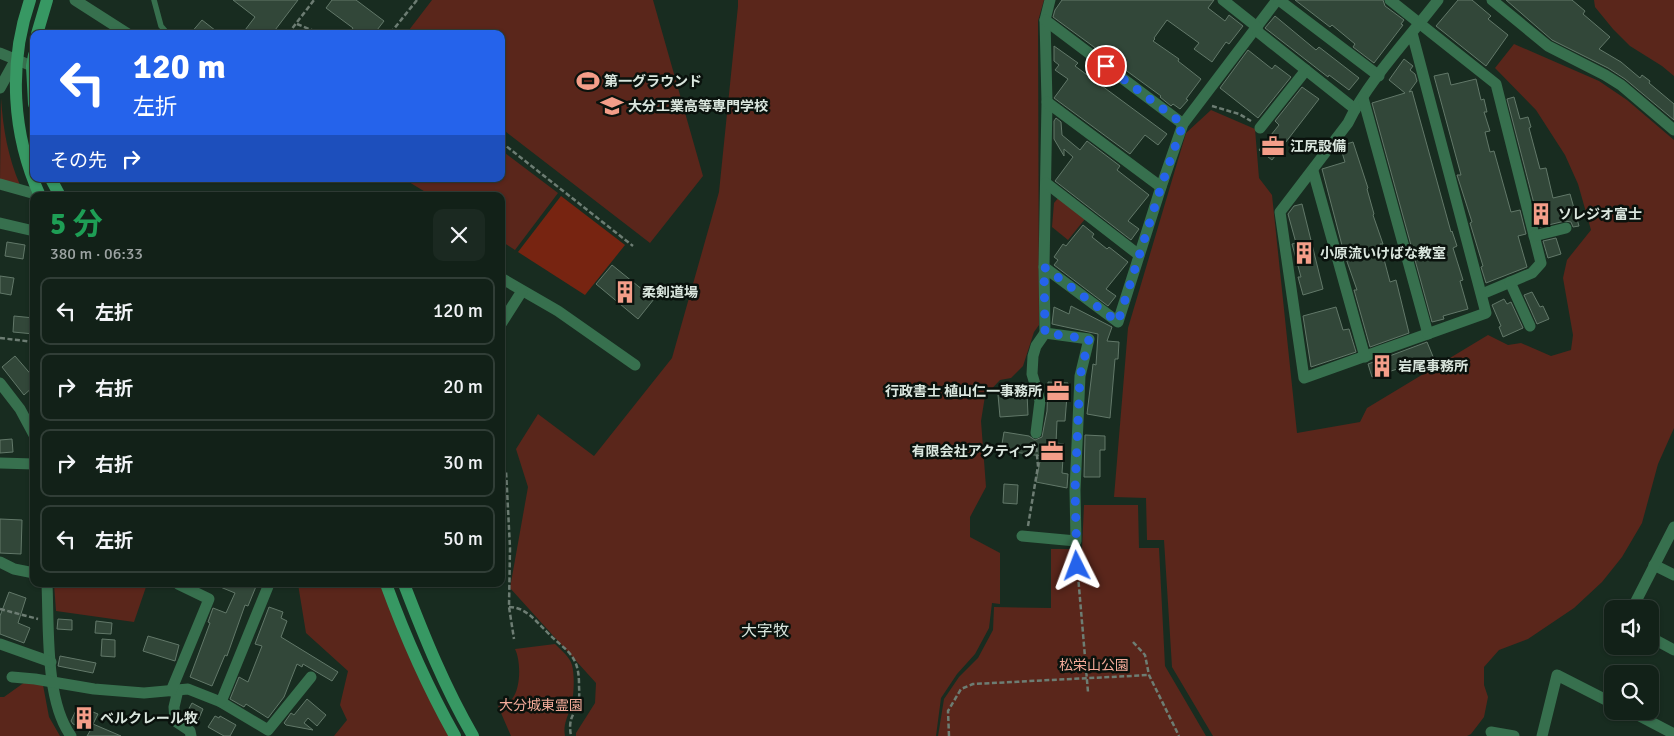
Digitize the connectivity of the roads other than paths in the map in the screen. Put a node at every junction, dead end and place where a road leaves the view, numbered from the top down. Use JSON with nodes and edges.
{"nodes":[{"id":1,"x":30,"y":0,"type":"edge"},
{"id":2,"x":47,"y":0,"type":"edge"},
{"id":3,"x":75,"y":0,"type":"edge"},
{"id":4,"x":154,"y":0,"type":"edge"},
{"id":5,"x":1050,"y":0,"type":"edge"},
{"id":6,"x":1223,"y":0,"type":"edge"},
{"id":7,"x":1278,"y":0,"type":"edge"},
{"id":8,"x":1390,"y":0,"type":"edge"},
{"id":9,"x":1438,"y":0,"type":"edge"},
{"id":10,"x":1492,"y":0,"type":"edge"},
{"id":11,"x":1045,"y":20,"type":"junction"},
{"id":12,"x":1420,"y":23,"type":"junction"},
{"id":13,"x":1257,"y":27,"type":"junction"},
{"id":14,"x":38,"y":30,"type":"edge"},
{"id":15,"x":122,"y":30,"type":"edge"},
{"id":16,"x":164,"y":30,"type":"edge"},
{"id":17,"x":1412,"y":33,"type":"junction"},
{"id":18,"x":0,"y":52,"type":"edge"},
{"id":19,"x":16,"y":58,"type":"junction"},
{"id":20,"x":30,"y":60,"type":"edge"},
{"id":21,"x":1306,"y":70,"type":"junction"},
{"id":22,"x":1379,"y":76,"type":"junction"},
{"id":23,"x":0,"y":88,"type":"edge"},
{"id":24,"x":1363,"y":98,"type":"junction"},
{"id":25,"x":1047,"y":102,"type":"junction"},
{"id":26,"x":1355,"y":109,"type":"junction"},
{"id":27,"x":1183,"y":124,"type":"junction"},
{"id":28,"x":1260,"y":128,"type":"road end"},
{"id":29,"x":1674,"y":130,"type":"edge"},
{"id":30,"x":30,"y":170,"type":"edge"},
{"id":31,"x":1312,"y":171,"type":"junction"},
{"id":32,"x":1046,"y":183,"type":"junction"},
{"id":33,"x":0,"y":184,"type":"edge"},
{"id":34,"x":1161,"y":187,"type":"junction"},
{"id":35,"x":30,"y":193,"type":"edge"},
{"id":36,"x":0,"y":223,"type":"edge"},
{"id":37,"x":1566,"y":228,"type":"dead end"},
{"id":38,"x":30,"y":230,"type":"edge"},
{"id":39,"x":1534,"y":236,"type":"junction"},
{"id":40,"x":1139,"y":254,"type":"junction"},
{"id":41,"x":1044,"y":267,"type":"junction"},
{"id":42,"x":505,"y":280,"type":"edge"},
{"id":43,"x":1510,"y":282,"type":"junction"},
{"id":44,"x":522,"y":291,"type":"junction"},
{"id":45,"x":1482,"y":294,"type":"junction"},
{"id":46,"x":505,"y":318,"type":"edge"},
{"id":47,"x":1530,"y":326,"type":"dead end"},
{"id":48,"x":1045,"y":333,"type":"junction"},
{"id":49,"x":1428,"y":334,"type":"junction"},
{"id":50,"x":1365,"y":357,"type":"junction"},
{"id":51,"x":635,"y":365,"type":"dead end"},
{"id":52,"x":0,"y":383,"type":"edge"},
{"id":53,"x":30,"y":428,"type":"edge"},
{"id":54,"x":1036,"y":433,"type":"road end"},
{"id":55,"x":0,"y":463,"type":"edge"},
{"id":56,"x":30,"y":464,"type":"edge"},
{"id":57,"x":1674,"y":527,"type":"edge"},
{"id":58,"x":1024,"y":536,"type":"road end"},
{"id":59,"x":0,"y":562,"type":"edge"},
{"id":60,"x":1654,"y":565,"type":"junction"},
{"id":61,"x":30,"y":572,"type":"edge"},
{"id":62,"x":1674,"y":575,"type":"edge"},
{"id":63,"x":47,"y":587,"type":"edge"},
{"id":64,"x":184,"y":587,"type":"edge"},
{"id":65,"x":268,"y":587,"type":"edge"},
{"id":66,"x":387,"y":587,"type":"edge"},
{"id":67,"x":405,"y":587,"type":"edge"},
{"id":68,"x":1636,"y":600,"type":"edge"},
{"id":69,"x":1659,"y":642,"type":"edge"},
{"id":70,"x":0,"y":644,"type":"edge"},
{"id":71,"x":1674,"y":650,"type":"edge"},
{"id":72,"x":50,"y":662,"type":"junction"},
{"id":73,"x":12,"y":677,"type":"dead end"},
{"id":74,"x":310,"y":677,"type":"dead end"},
{"id":75,"x":53,"y":682,"type":"junction"},
{"id":76,"x":174,"y":690,"type":"junction"},
{"id":77,"x":1604,"y":699,"type":"edge"},
{"id":78,"x":221,"y":702,"type":"junction"},
{"id":79,"x":1647,"y":720,"type":"edge"},
{"id":80,"x":1492,"y":732,"type":"dead end"},
{"id":81,"x":1674,"y":734,"type":"edge"},
{"id":82,"x":70,"y":736,"type":"edge"},
{"id":83,"x":191,"y":736,"type":"edge"},
{"id":84,"x":455,"y":736,"type":"edge"},
{"id":85,"x":473,"y":736,"type":"edge"},
{"id":86,"x":1514,"y":736,"type":"edge"},
{"id":87,"x":1542,"y":736,"type":"edge"}],
"edges":[{"from":1,"to":19,"type":"street"},
{"from":2,"to":14,"type":"street"},
{"from":3,"to":15,"type":"street"},
{"from":4,"to":16,"type":"lane"},
{"from":5,"to":11,"type":"street"},
{"from":6,"to":13,"type":"street"},
{"from":7,"to":13,"type":"street"},
{"from":7,"to":22,"type":"street"},
{"from":8,"to":12,"type":"street"},
{"from":9,"to":12,"type":"street"},
{"from":10,"to":29,"type":"street"},
{"from":11,"to":25,"type":"street"},
{"from":11,"to":27,"type":"street"},
{"from":12,"to":17,"type":"street"},
{"from":12,"to":39,"type":"street"},
{"from":13,"to":21,"type":"street"},
{"from":13,"to":27,"type":"street"},
{"from":17,"to":22,"type":"street"},
{"from":17,"to":45,"type":"street"},
{"from":18,"to":19,"type":"street"},
{"from":19,"to":20,"type":"street"},
{"from":19,"to":23,"type":"street"},
{"from":19,"to":30,"type":"street"},
{"from":21,"to":26,"type":"street"},
{"from":21,"to":28,"type":"street"},
{"from":22,"to":24,"type":"street"},
{"from":24,"to":26,"type":"street"},
{"from":24,"to":49,"type":"street"},
{"from":25,"to":32,"type":"street"},
{"from":25,"to":34,"type":"street"},
{"from":26,"to":31,"type":"street"},
{"from":27,"to":34,"type":"street"},
{"from":31,"to":50,"type":"street"},
{"from":31,"to":50,"type":"street"},
{"from":32,"to":40,"type":"street"},
{"from":32,"to":41,"type":"street"},
{"from":33,"to":35,"type":"street"},
{"from":34,"to":40,"type":"street"},
{"from":36,"to":38,"type":"street"},
{"from":37,"to":39,"type":"street"},
{"from":39,"to":43,"type":"street"},
{"from":40,"to":41,"type":"street"},
{"from":41,"to":48,"type":"street"},
{"from":42,"to":44,"type":"street"},
{"from":43,"to":45,"type":"street"},
{"from":43,"to":47,"type":"street"},
{"from":44,"to":46,"type":"street"},
{"from":44,"to":51,"type":"street"},
{"from":45,"to":49,"type":"street"},
{"from":48,"to":54,"type":"street"},
{"from":48,"to":58,"type":"street"},
{"from":49,"to":50,"type":"street"},
{"from":52,"to":53,"type":"street"},
{"from":55,"to":56,"type":"street"},
{"from":57,"to":60,"type":"street"},
{"from":59,"to":61,"type":"street"},
{"from":60,"to":62,"type":"street"},
{"from":60,"to":68,"type":"street"},
{"from":63,"to":72,"type":"street"},
{"from":64,"to":76,"type":"street"},
{"from":65,"to":78,"type":"street"},
{"from":66,"to":84,"type":"street"},
{"from":67,"to":85,"type":"street"},
{"from":69,"to":71,"type":"street"},
{"from":70,"to":72,"type":"street"},
{"from":72,"to":75,"type":"street"},
{"from":73,"to":75,"type":"street"},
{"from":74,"to":78,"type":"street"},
{"from":75,"to":76,"type":"street"},
{"from":75,"to":82,"type":"street"},
{"from":76,"to":78,"type":"street"},
{"from":76,"to":83,"type":"street"},
{"from":77,"to":87,"type":"street"},
{"from":79,"to":81,"type":"street"},
{"from":80,"to":86,"type":"street"}]}
